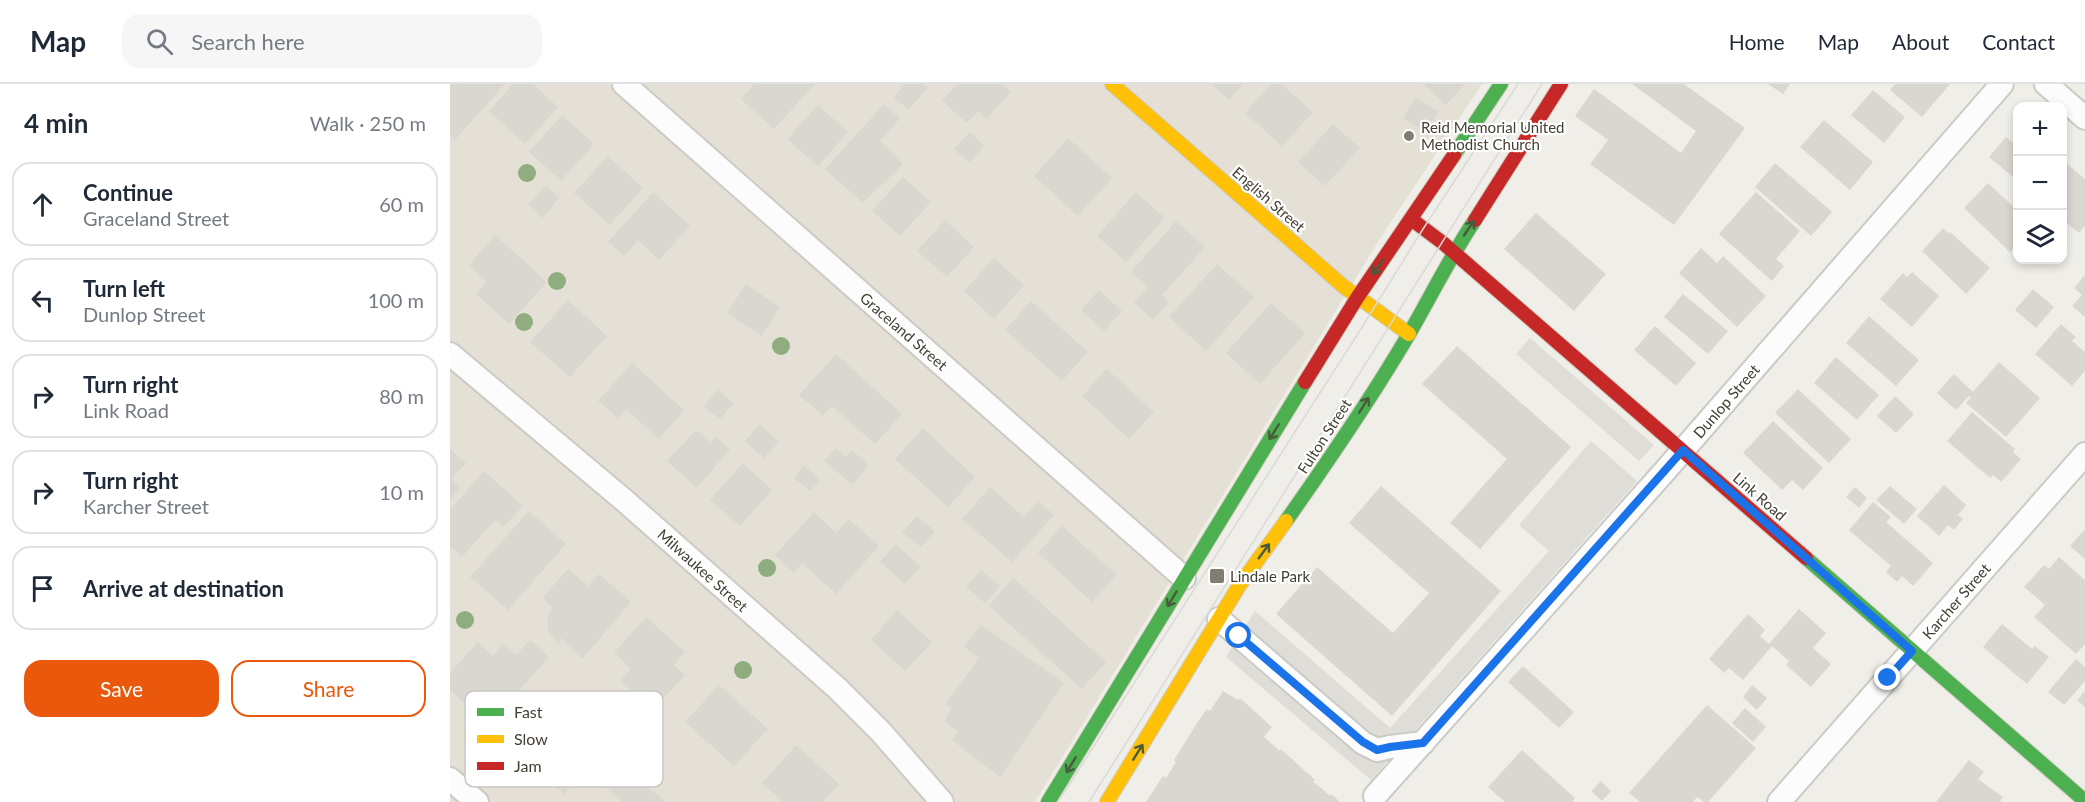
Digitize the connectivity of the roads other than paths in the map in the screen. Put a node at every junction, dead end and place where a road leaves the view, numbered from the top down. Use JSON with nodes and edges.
{"nodes":[{"id":1,"x":624,"y":84,"type":"edge"},
{"id":2,"x":1112,"y":84,"type":"edge"},
{"id":3,"x":1501,"y":84,"type":"edge"},
{"id":4,"x":1561,"y":84,"type":"edge"},
{"id":5,"x":2002,"y":84,"type":"edge"},
{"id":6,"x":2046,"y":84,"type":"edge"},
{"id":7,"x":2085,"y":118,"type":"edge"},
{"id":8,"x":1411,"y":219,"type":"junction"},
{"id":9,"x":1453,"y":253,"type":"junction"},
{"id":10,"x":1357,"y":298,"type":"junction"},
{"id":11,"x":1409,"y":334,"type":"junction"},
{"id":12,"x":450,"y":354,"type":"edge"},
{"id":13,"x":1683,"y":450,"type":"junction"},
{"id":14,"x":2085,"y":454,"type":"edge"},
{"id":15,"x":1184,"y":578,"type":"junction"},
{"id":16,"x":1219,"y":619,"type":"junction"},
{"id":17,"x":1912,"y":651,"type":"junction"},
{"id":18,"x":1423,"y":743,"type":"junction"},
{"id":19,"x":450,"y":778,"type":"edge"},
{"id":20,"x":1375,"y":796,"type":"dead end"},
{"id":21,"x":2085,"y":801,"type":"edge"},
{"id":22,"x":477,"y":802,"type":"edge"},
{"id":23,"x":942,"y":802,"type":"edge"},
{"id":24,"x":1048,"y":802,"type":"edge"},
{"id":25,"x":1107,"y":802,"type":"edge"},
{"id":26,"x":1779,"y":802,"type":"edge"}],
"edges":[{"from":1,"to":15,"type":"street","name":"Graceland Street"},
{"from":2,"to":10,"type":"main road","name":"English Street"},
{"from":3,"to":8,"type":"main road"},
{"from":9,"to":4,"type":"main road","name":"Fulton Street","one_way":true},
{"from":5,"to":13,"type":"street","name":"Dunlop Street"},
{"from":6,"to":7,"type":"street"},
{"from":8,"to":9,"type":"main road","name":"Link Road"},
{"from":8,"to":10,"type":"main road","one_way":true},
{"from":9,"to":11,"type":"main road","name":"Fulton Street"},
{"from":9,"to":13,"type":"main road","name":"Link Road"},
{"from":10,"to":11,"type":"main road","name":"English Street"},
{"from":10,"to":15,"type":"main road","one_way":true},
{"from":16,"to":11,"type":"main road","name":"Fulton Street","one_way":true},
{"from":12,"to":23,"type":"street","name":"Milwaukee Street"},
{"from":13,"to":17,"type":"main road","name":"Link Road"},
{"from":13,"to":18,"type":"street","name":"Dunlop Street"},
{"from":14,"to":17,"type":"street","name":"Karcher Street"},
{"from":15,"to":24,"type":"main road","one_way":true},
{"from":16,"to":18,"type":"street"},
{"from":25,"to":16,"type":"main road","name":"Fulton Street","one_way":true},
{"from":17,"to":21,"type":"main road","name":"Link Road"},
{"from":17,"to":26,"type":"street","name":"Karcher Street"},
{"from":18,"to":20,"type":"street","name":"Dunlop Street"},
{"from":19,"to":22,"type":"street"}]}
